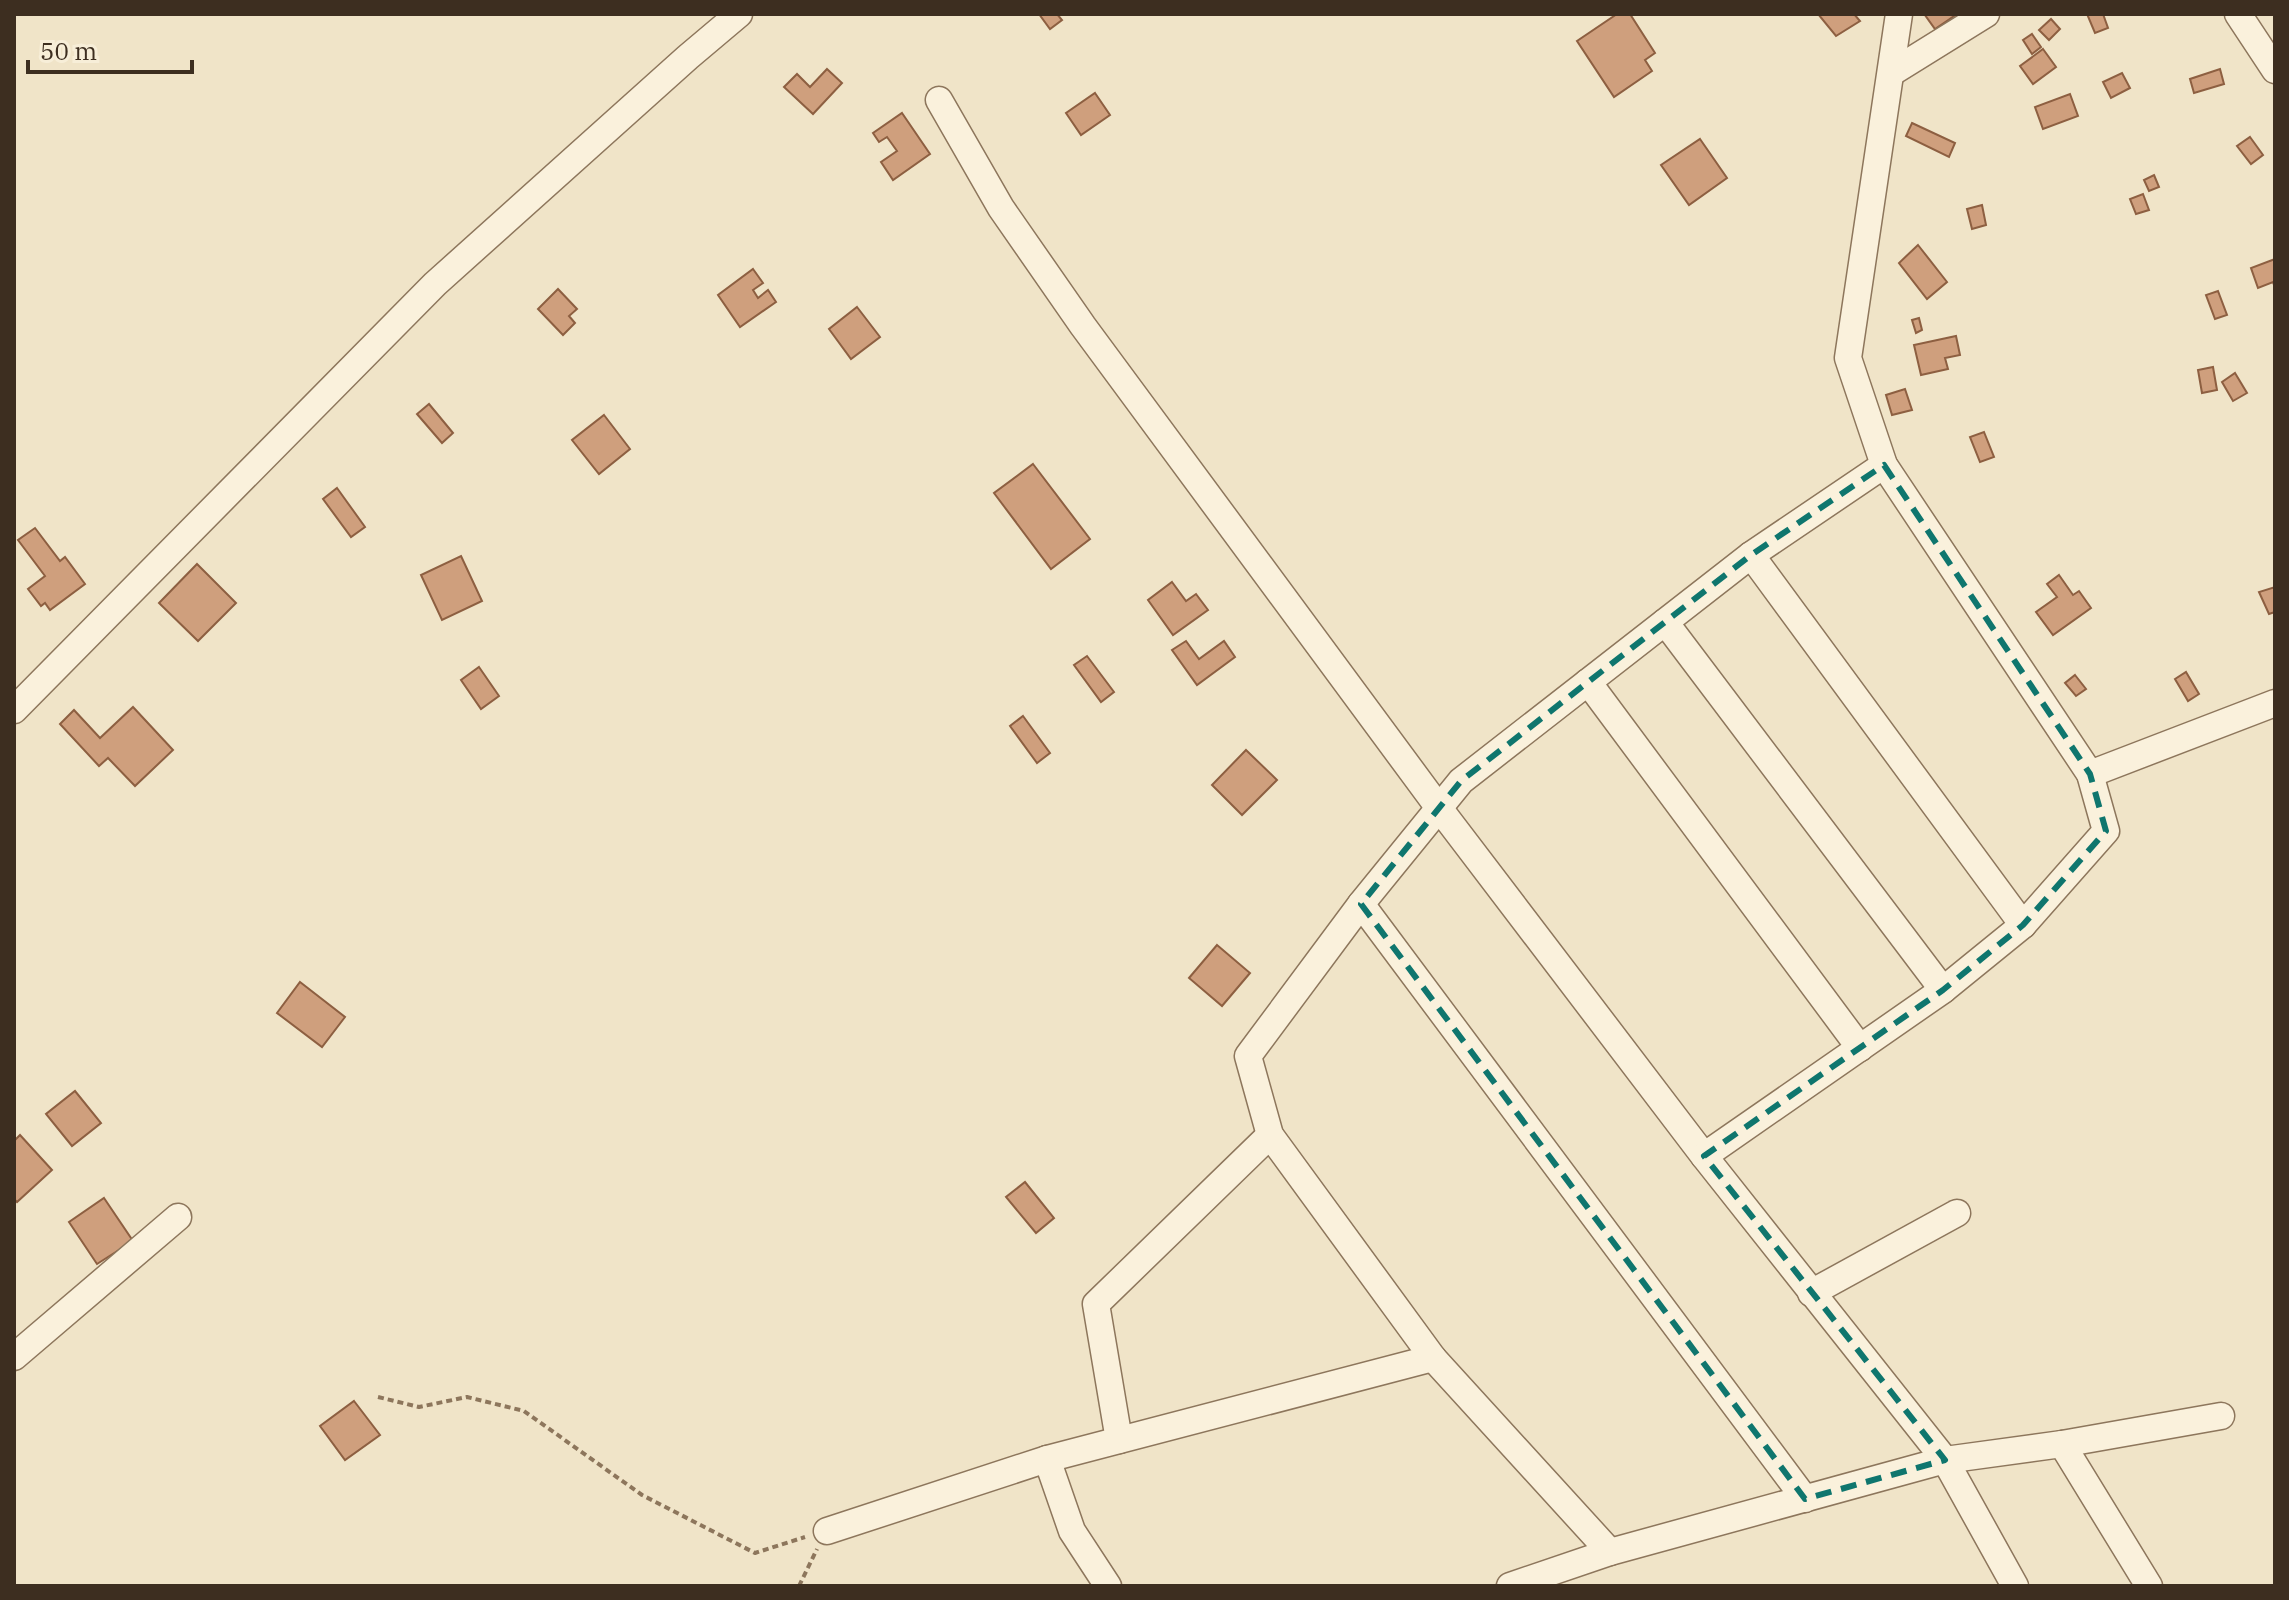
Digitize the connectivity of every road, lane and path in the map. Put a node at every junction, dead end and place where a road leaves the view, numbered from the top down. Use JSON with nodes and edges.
{"nodes":[{"id":1,"x":739,"y":14,"type":"edge"},
{"id":2,"x":1899,"y":14,"type":"edge"},
{"id":3,"x":1986,"y":14,"type":"edge"},
{"id":4,"x":2238,"y":14,"type":"edge"},
{"id":5,"x":2275,"y":70,"type":"edge"},
{"id":6,"x":1891,"y":73,"type":"junction"},
{"id":7,"x":939,"y":100,"type":"dead end"},
{"id":8,"x":1884,"y":465,"type":"junction"},
{"id":9,"x":1751,"y":555,"type":"junction"},
{"id":10,"x":1665,"y":622,"type":"junction"},
{"id":11,"x":1588,"y":682,"type":"junction"},
{"id":12,"x":2275,"y":703,"type":"edge"},
{"id":13,"x":14,"y":710,"type":"edge"},
{"id":14,"x":2090,"y":774,"type":"junction"},
{"id":15,"x":1439,"y":808,"type":"junction"},
{"id":16,"x":1361,"y":904,"type":"junction"},
{"id":17,"x":2023,"y":925,"type":"junction"},
{"id":18,"x":1943,"y":990,"type":"junction"},
{"id":19,"x":1860,"y":1048,"type":"junction"},
{"id":20,"x":1270,"y":1135,"type":"junction"},
{"id":21,"x":1704,"y":1156,"type":"junction"},
{"id":22,"x":1957,"y":1213,"type":"dead end"},
{"id":23,"x":178,"y":1217,"type":"dead end"},
{"id":24,"x":1811,"y":1293,"type":"junction"},
{"id":25,"x":14,"y":1357,"type":"edge"},
{"id":26,"x":1433,"y":1358,"type":"junction"},
{"id":27,"x":378,"y":1397,"type":"dead end"},
{"id":28,"x":2221,"y":1416,"type":"dead end"},
{"id":29,"x":1119,"y":1440,"type":"junction"},
{"id":30,"x":2062,"y":1444,"type":"junction"},
{"id":31,"x":1047,"y":1459,"type":"junction"},
{"id":32,"x":1945,"y":1460,"type":"junction"},
{"id":33,"x":1805,"y":1499,"type":"junction"},
{"id":34,"x":827,"y":1531,"type":"junction"},
{"id":35,"x":1610,"y":1552,"type":"junction"},
{"id":36,"x":799,"y":1586,"type":"edge"},
{"id":37,"x":1108,"y":1586,"type":"edge"},
{"id":38,"x":1510,"y":1586,"type":"edge"},
{"id":39,"x":2015,"y":1586,"type":"edge"},
{"id":40,"x":2149,"y":1586,"type":"edge"}],
"edges":[{"from":1,"to":13,"type":"street"},
{"from":2,"to":6,"type":"street"},
{"from":3,"to":6,"type":"street"},
{"from":4,"to":5,"type":"street"},
{"from":6,"to":8,"type":"street"},
{"from":7,"to":15,"type":"street"},
{"from":8,"to":9,"type":"street"},
{"from":8,"to":14,"type":"street"},
{"from":9,"to":10,"type":"street"},
{"from":9,"to":17,"type":"street"},
{"from":10,"to":11,"type":"street"},
{"from":10,"to":18,"type":"street"},
{"from":11,"to":15,"type":"street"},
{"from":11,"to":19,"type":"street"},
{"from":12,"to":14,"type":"street"},
{"from":14,"to":17,"type":"street"},
{"from":15,"to":16,"type":"street"},
{"from":15,"to":21,"type":"street"},
{"from":16,"to":20,"type":"street"},
{"from":16,"to":33,"type":"street"},
{"from":17,"to":18,"type":"street"},
{"from":18,"to":19,"type":"street"},
{"from":19,"to":21,"type":"street"},
{"from":20,"to":26,"type":"street"},
{"from":20,"to":29,"type":"street"},
{"from":21,"to":24,"type":"street"},
{"from":22,"to":24,"type":"street"},
{"from":23,"to":25,"type":"street"},
{"from":24,"to":32,"type":"street"},
{"from":26,"to":29,"type":"street"},
{"from":26,"to":35,"type":"street"},
{"from":27,"to":34,"type":"path"},
{"from":28,"to":30,"type":"street"},
{"from":29,"to":31,"type":"street"},
{"from":30,"to":32,"type":"street"},
{"from":30,"to":40,"type":"street"},
{"from":31,"to":34,"type":"street"},
{"from":31,"to":37,"type":"street"},
{"from":32,"to":33,"type":"street"},
{"from":32,"to":39,"type":"street"},
{"from":33,"to":35,"type":"street"},
{"from":34,"to":36,"type":"path"},
{"from":35,"to":38,"type":"street"}]}
